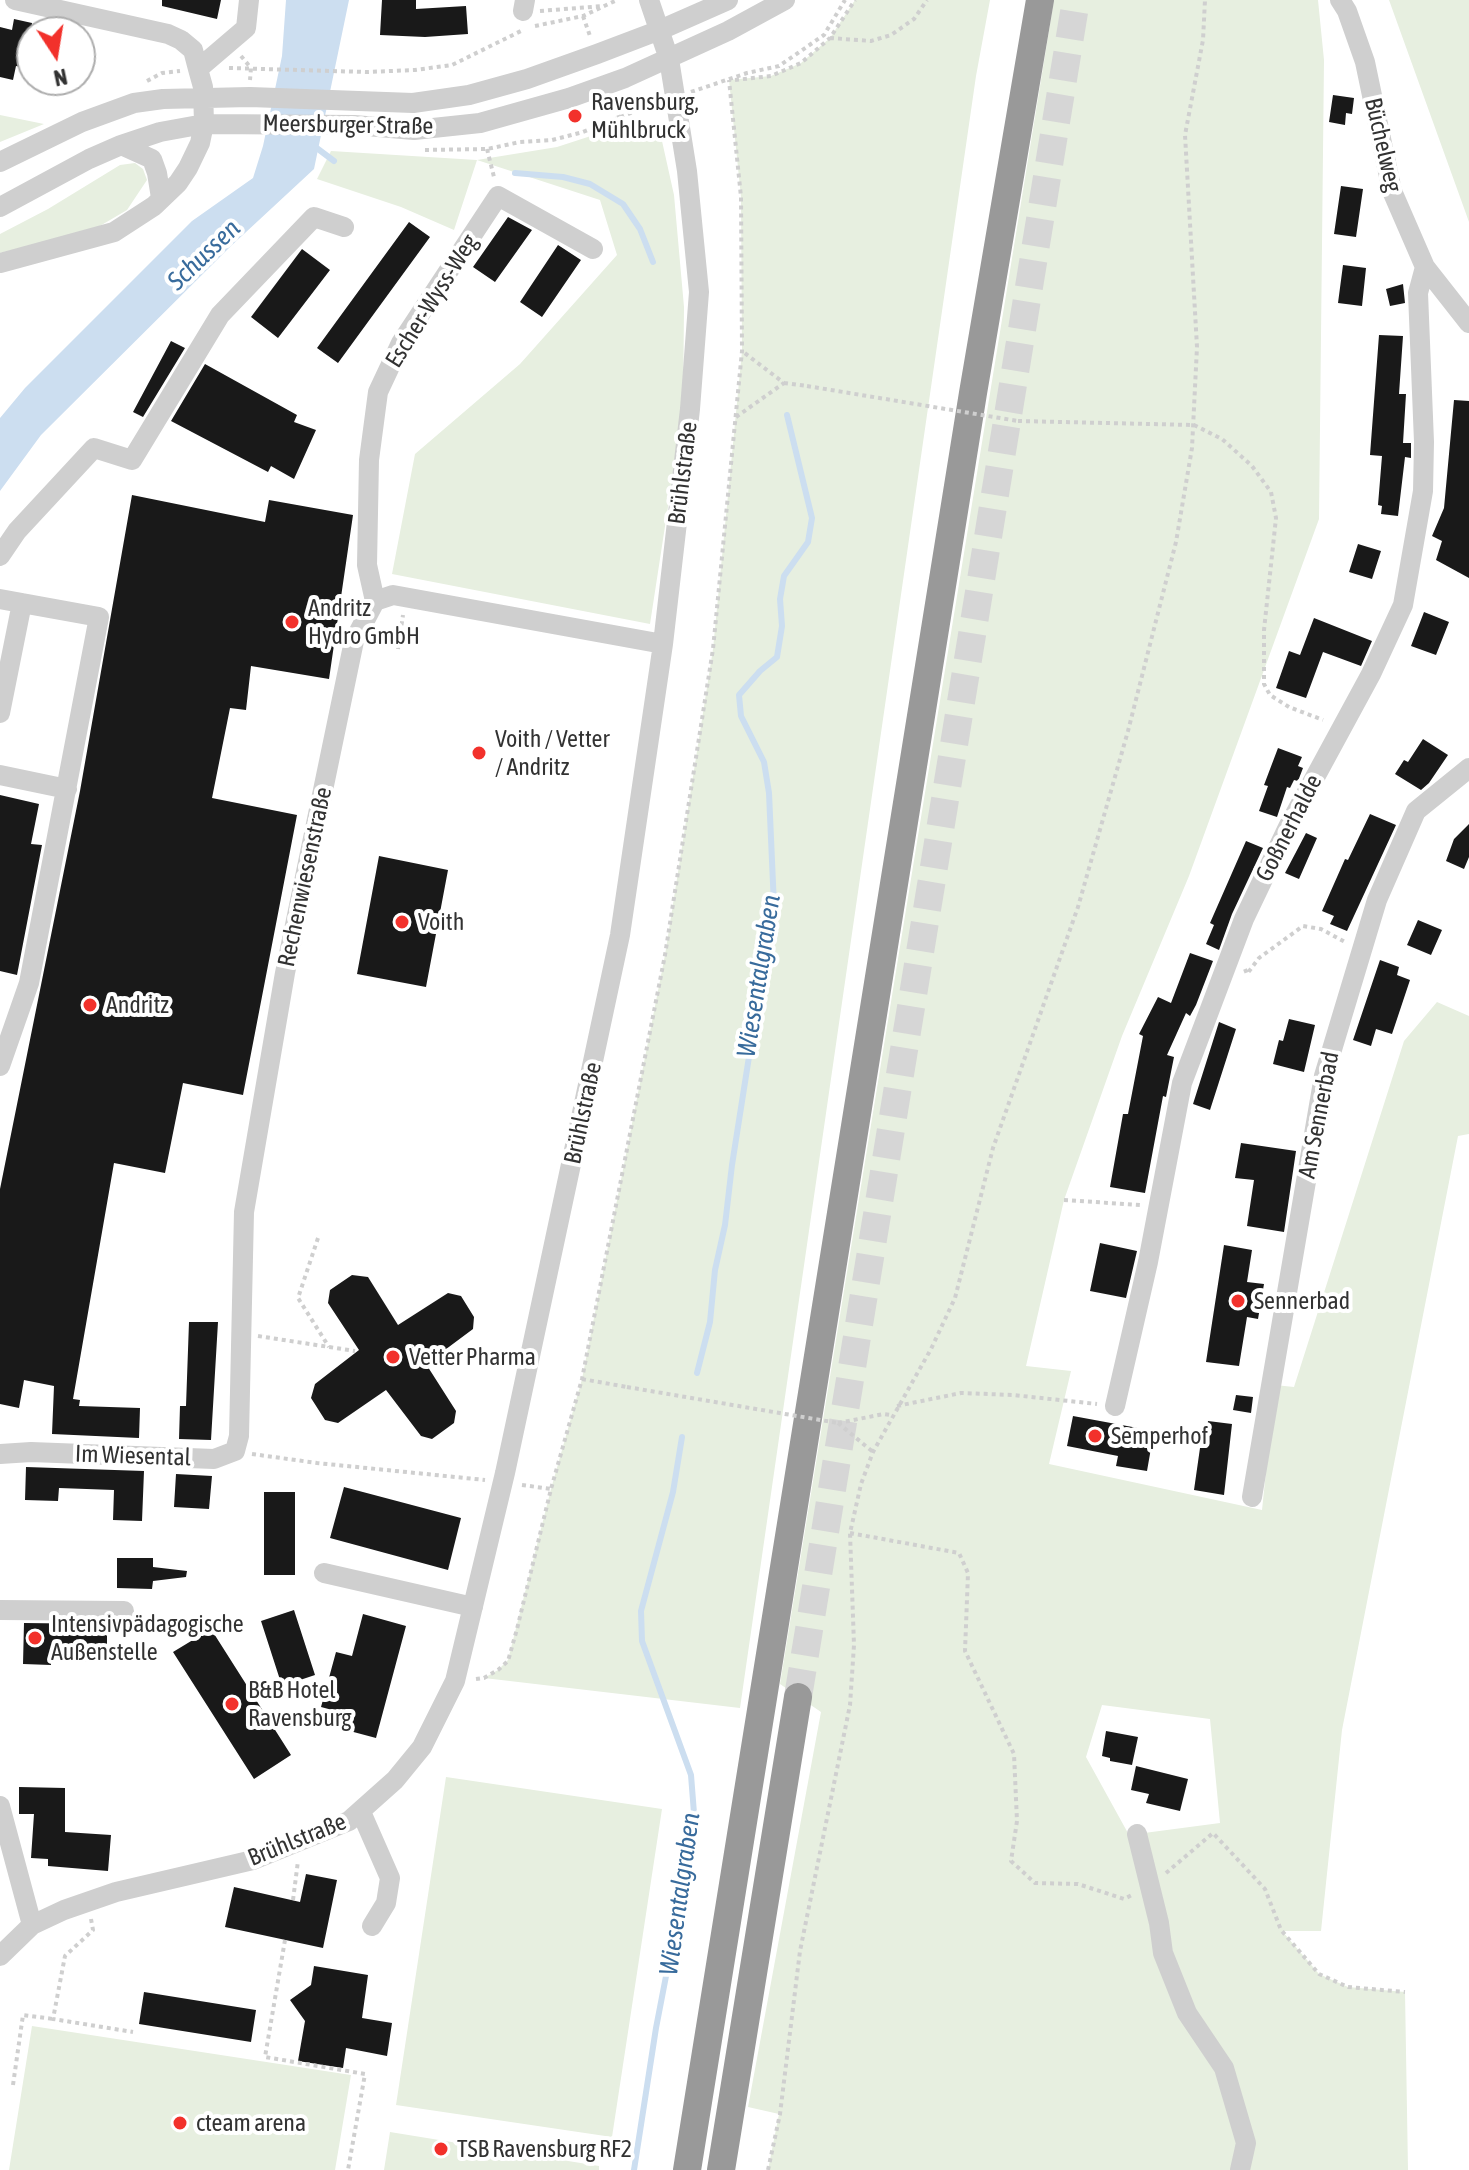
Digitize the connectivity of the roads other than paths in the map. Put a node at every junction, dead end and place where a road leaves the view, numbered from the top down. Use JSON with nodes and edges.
{"nodes":[{"id":1,"x":15,"y":0,"type":"edge"},
{"id":2,"x":249,"y":0,"type":"edge"},
{"id":3,"x":649,"y":0,"type":"edge"},
{"id":4,"x":728,"y":0,"type":"edge"},
{"id":5,"x":785,"y":0,"type":"edge"},
{"id":6,"x":1040,"y":0,"type":"edge"},
{"id":7,"x":1340,"y":0,"type":"edge"},
{"id":8,"x":62,"y":5,"type":"edge"},
{"id":9,"x":660,"y":30,"type":"junction"},
{"id":10,"x":669,"y":59,"type":"junction"},
{"id":11,"x":198,"y":69,"type":"junction"},
{"id":12,"x":204,"y":98,"type":"junction"},
{"id":13,"x":204,"y":124,"type":"junction"},
{"id":14,"x":121,"y":145,"type":"junction"},
{"id":15,"x":0,"y":162,"type":"edge"},
{"id":16,"x":161,"y":198,"type":"junction"},
{"id":17,"x":0,"y":207,"type":"edge"},
{"id":18,"x":344,"y":227,"type":"dead end"},
{"id":19,"x":593,"y":249,"type":"dead end"},
{"id":20,"x":0,"y":263,"type":"edge"},
{"id":21,"x":1425,"y":267,"type":"junction"},
{"id":22,"x":1469,"y":323,"type":"edge"},
{"id":23,"x":0,"y":556,"type":"edge"},
{"id":24,"x":0,"y":599,"type":"edge"},
{"id":25,"x":375,"y":601,"type":"junction"},
{"id":26,"x":22,"y":603,"type":"junction"},
{"id":27,"x":663,"y":644,"type":"junction"},
{"id":28,"x":0,"y":713,"type":"edge"},
{"id":29,"x":1469,"y":768,"type":"edge"},
{"id":30,"x":0,"y":775,"type":"edge"},
{"id":31,"x":67,"y":789,"type":"junction"},
{"id":32,"x":10,"y":1001,"type":"edge"},
{"id":33,"x":0,"y":1066,"type":"edge"},
{"id":34,"x":1117,"y":1399,"type":"road end"},
{"id":35,"x":235,"y":1451,"type":"joint"},
{"id":36,"x":0,"y":1454,"type":"edge"},
{"id":37,"x":1252,"y":1497,"type":"dead end"},
{"id":38,"x":324,"y":1573,"type":"dead end"},
{"id":39,"x":473,"y":1607,"type":"junction"},
{"id":40,"x":0,"y":1610,"type":"edge"},
{"id":41,"x":124,"y":1611,"type":"dead end"},
{"id":42,"x":798,"y":1697,"type":"tunnel mouth"},
{"id":43,"x":0,"y":1806,"type":"edge"},
{"id":44,"x":361,"y":1812,"type":"junction"},
{"id":45,"x":1137,"y":1834,"type":"dead end"},
{"id":46,"x":32,"y":1925,"type":"junction"},
{"id":47,"x":372,"y":1926,"type":"dead end"},
{"id":48,"x":0,"y":1956,"type":"edge"},
{"id":49,"x":687,"y":2170,"type":"edge"},
{"id":50,"x":721,"y":2170,"type":"edge"},
{"id":51,"x":1240,"y":2170,"type":"edge"}],
"edges":[{"from":1,"to":8,"type":"street"},
{"from":2,"to":11,"type":"street"},
{"from":3,"to":9,"type":"street","name":"Brühlstraße"},
{"from":4,"to":9,"type":"street","name":"Meersburger Straße"},
{"from":5,"to":10,"type":"street","name":"Meersburger Straße"},
{"from":6,"to":49,"type":"highway"},
{"from":7,"to":21,"type":"street","name":"Büchelweg"},
{"from":8,"to":11,"type":"street"},
{"from":9,"to":10,"type":"street","name":"Brühlstraße"},
{"from":9,"to":12,"type":"street","name":"Meersburger Straße"},
{"from":10,"to":13,"type":"street","name":"Meersburger Straße"},
{"from":10,"to":27,"type":"street","name":"Brühlstraße"},
{"from":11,"to":12,"type":"street"},
{"from":12,"to":13,"type":"street"},
{"from":12,"to":15,"type":"street","name":"Meersburger Straße"},
{"from":13,"to":14,"type":"street","name":"Meersburger Straße"},
{"from":13,"to":16,"type":"street"},
{"from":14,"to":16,"type":"street"},
{"from":14,"to":17,"type":"street","name":"Meersburger Straße"},
{"from":16,"to":20,"type":"street"},
{"from":18,"to":23,"type":"street"},
{"from":19,"to":25,"type":"street","name":"Escher-Wyss-Weg"},
{"from":21,"to":22,"type":"street","name":"Büchelweg"},
{"from":21,"to":34,"type":"street","name":"Goßnerhalde"},
{"from":24,"to":26,"type":"street"},
{"from":25,"to":27,"type":"street"},
{"from":25,"to":35,"type":"street","name":"Rechenwiesenstraße"},
{"from":26,"to":28,"type":"street"},
{"from":26,"to":31,"type":"street"},
{"from":27,"to":39,"type":"street","name":"Brühlstraße"},
{"from":29,"to":37,"type":"street","name":"Am Sennerbad"},
{"from":30,"to":31,"type":"street"},
{"from":31,"to":32,"type":"street"},
{"from":32,"to":33,"type":"street"},
{"from":35,"to":36,"type":"street","name":"Im Wiesental"},
{"from":38,"to":39,"type":"street"},
{"from":39,"to":44,"type":"street","name":"Brühlstraße"},
{"from":40,"to":41,"type":"street"},
{"from":42,"to":50,"type":"highway"},
{"from":43,"to":46,"type":"street"},
{"from":44,"to":46,"type":"street","name":"Brühlstraße"},
{"from":44,"to":47,"type":"street"},
{"from":45,"to":51,"type":"street"},
{"from":46,"to":48,"type":"street","name":"Brühlstraße"}]}
